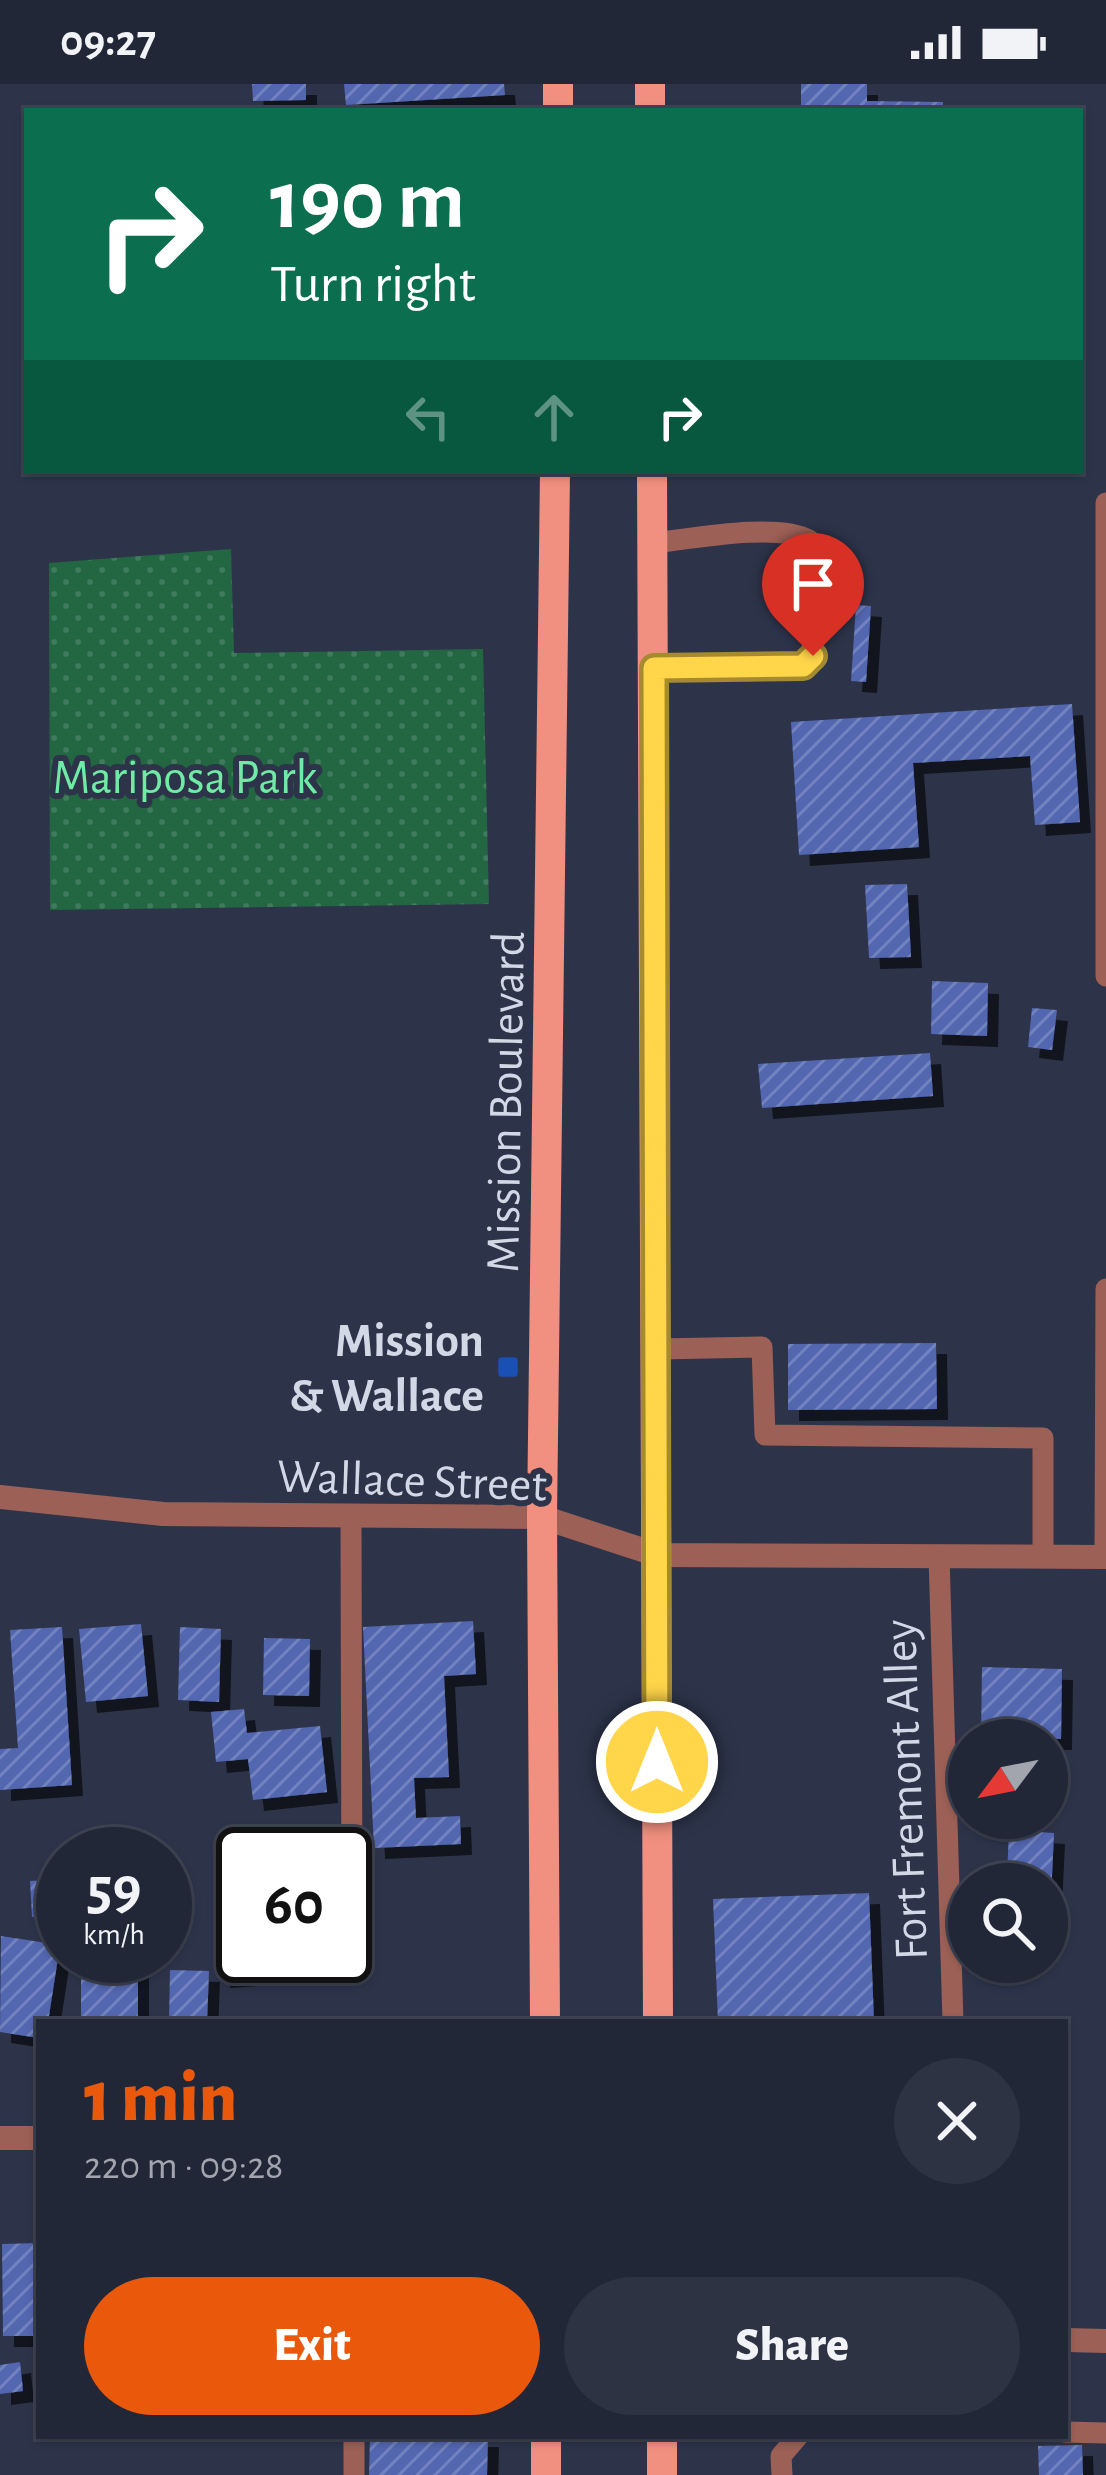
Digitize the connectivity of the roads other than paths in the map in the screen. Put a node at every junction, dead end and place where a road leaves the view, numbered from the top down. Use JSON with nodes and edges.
{"nodes":[{"id":1,"x":555,"y":474,"type":"edge"},
{"id":2,"x":652,"y":474,"type":"edge"},
{"id":3,"x":1106,"y":503,"type":"edge"},
{"id":4,"x":653,"y":543,"type":"junction"},
{"id":5,"x":654,"y":668,"type":"junction"},
{"id":6,"x":1106,"y":976,"type":"edge"},
{"id":7,"x":1106,"y":1289,"type":"edge"},
{"id":8,"x":657,"y":1349,"type":"junction"},
{"id":9,"x":0,"y":1497,"type":"edge"},
{"id":10,"x":351,"y":1517,"type":"junction"},
{"id":11,"x":542,"y":1517,"type":"junction"},
{"id":12,"x":658,"y":1555,"type":"junction"},
{"id":13,"x":939,"y":1556,"type":"junction"},
{"id":14,"x":1042,"y":1556,"type":"junction"},
{"id":15,"x":1106,"y":1557,"type":"edge"},
{"id":16,"x":352,"y":1827,"type":"edge"},
{"id":17,"x":544,"y":2019,"type":"edge"},
{"id":18,"x":658,"y":2019,"type":"edge"},
{"id":19,"x":953,"y":2019,"type":"edge"},
{"id":20,"x":0,"y":2138,"type":"edge"},
{"id":21,"x":36,"y":2138,"type":"edge"},
{"id":22,"x":1068,"y":2340,"type":"edge"},
{"id":23,"x":1106,"y":2343,"type":"edge"},
{"id":24,"x":1068,"y":2432,"type":"edge"},
{"id":25,"x":1106,"y":2433,"type":"edge"},
{"id":26,"x":354,"y":2439,"type":"edge"},
{"id":27,"x":546,"y":2439,"type":"edge"},
{"id":28,"x":662,"y":2439,"type":"edge"},
{"id":29,"x":796,"y":2439,"type":"edge"},
{"id":30,"x":354,"y":2475,"type":"edge"},
{"id":31,"x":546,"y":2475,"type":"edge"},
{"id":32,"x":662,"y":2475,"type":"edge"},
{"id":33,"x":782,"y":2475,"type":"edge"}],
"edges":[{"from":1,"to":11,"type":"main road","name":"Mission Boulevard"},
{"from":2,"to":4,"type":"main road"},
{"from":3,"to":6,"type":"lane"},
{"from":4,"to":5,"type":"main road"},
{"from":4,"to":5,"type":"lane"},
{"from":5,"to":8,"type":"main road"},
{"from":7,"to":15,"type":"lane"},
{"from":8,"to":12,"type":"main road"},
{"from":8,"to":14,"type":"lane"},
{"from":9,"to":10,"type":"street","name":"Wallace Street"},
{"from":10,"to":11,"type":"street","name":"Wallace Street"},
{"from":10,"to":16,"type":"lane"},
{"from":11,"to":12,"type":"street","name":"Wallace Street"},
{"from":11,"to":17,"type":"main road","name":"Mission Boulevard"},
{"from":12,"to":13,"type":"street","name":"Wallace Street"},
{"from":12,"to":18,"type":"main road"},
{"from":13,"to":14,"type":"street","name":"Wallace Street"},
{"from":13,"to":19,"type":"lane","name":"Fort Fremont Alley"},
{"from":14,"to":15,"type":"street","name":"Wallace Street"},
{"from":20,"to":21,"type":"street"},
{"from":22,"to":23,"type":"street"},
{"from":24,"to":25,"type":"lane"},
{"from":26,"to":30,"type":"lane"},
{"from":27,"to":31,"type":"main road"},
{"from":28,"to":32,"type":"main road"},
{"from":29,"to":33,"type":"lane"}]}
